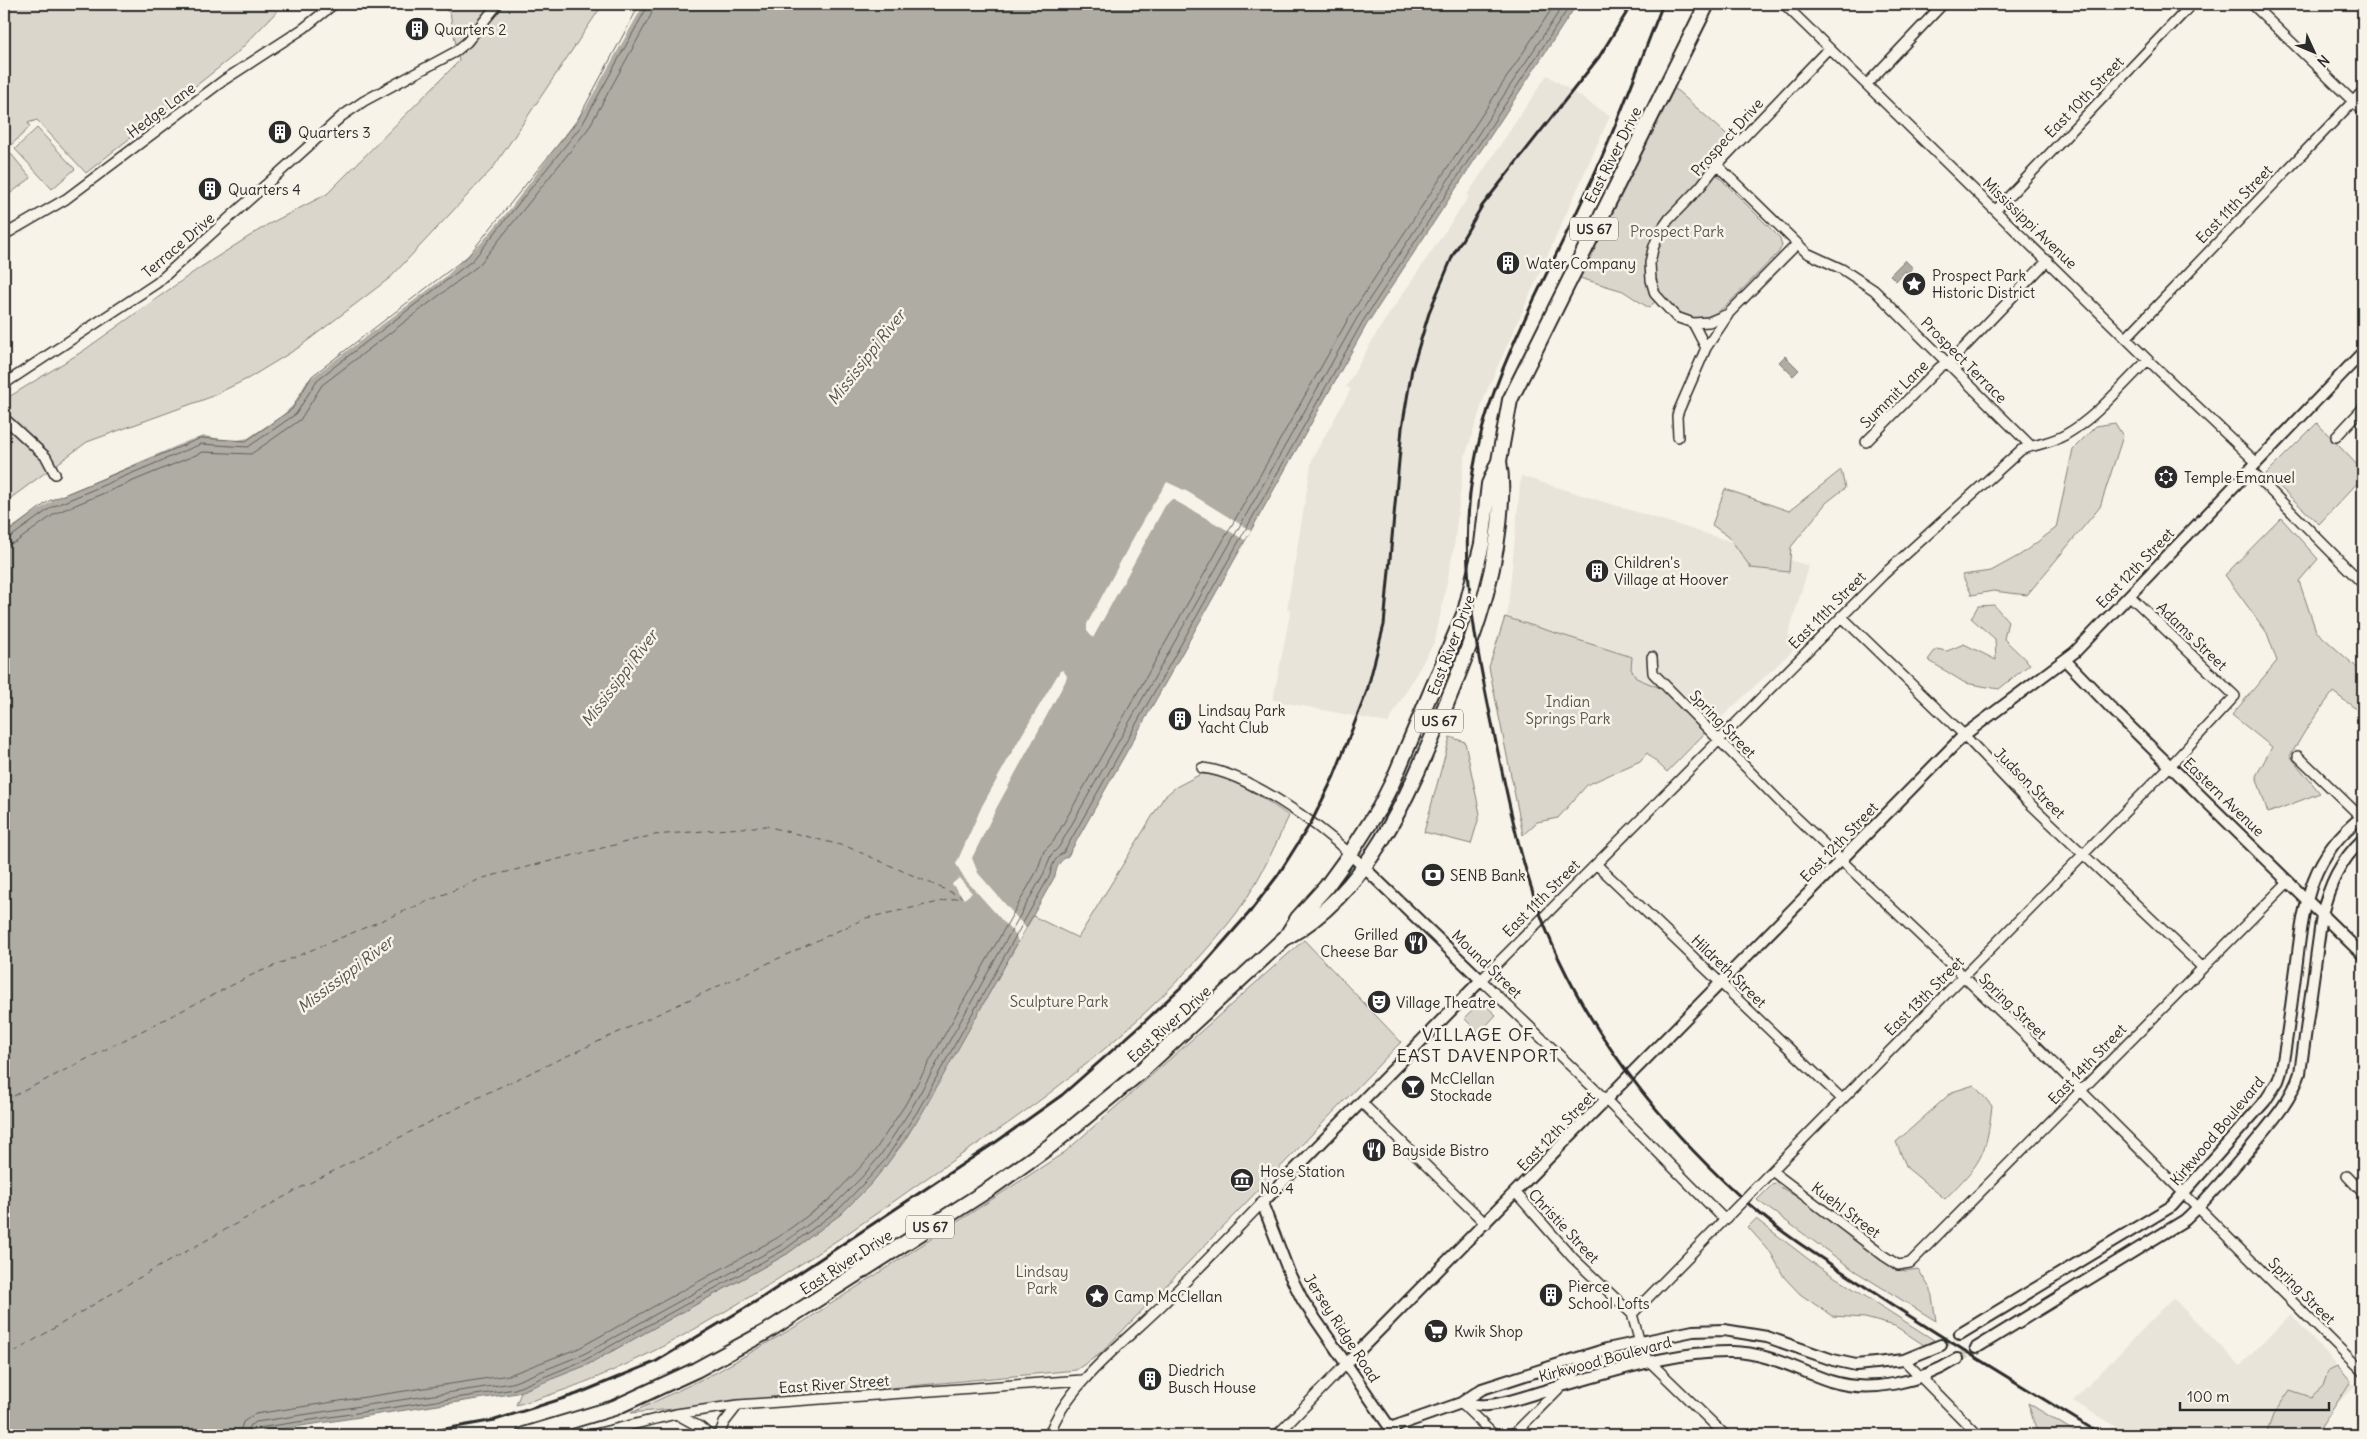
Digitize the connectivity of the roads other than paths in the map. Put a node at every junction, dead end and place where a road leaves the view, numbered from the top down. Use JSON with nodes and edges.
{"nodes":[{"id":1,"x":334,"y":4,"type":"edge"},
{"id":2,"x":498,"y":4,"type":"edge"},
{"id":3,"x":1707,"y":4,"type":"edge"},
{"id":4,"x":1784,"y":4,"type":"edge"},
{"id":5,"x":1943,"y":4,"type":"edge"},
{"id":6,"x":2192,"y":4,"type":"edge"},
{"id":7,"x":2252,"y":4,"type":"edge"},
{"id":8,"x":1829,"y":48,"type":"junction"},
{"id":9,"x":1867,"y":84,"type":"junction"},
{"id":10,"x":2363,"y":91,"type":"edge"},
{"id":11,"x":2353,"y":102,"type":"junction"},
{"id":12,"x":2363,"y":112,"type":"edge"},
{"id":13,"x":1716,"y":165,"type":"junction"},
{"id":14,"x":1996,"y":210,"type":"junction"},
{"id":15,"x":4,"y":235,"type":"edge"},
{"id":16,"x":1797,"y":244,"type":"junction"},
{"id":17,"x":2048,"y":260,"type":"junction"},
{"id":18,"x":1728,"y":314,"type":"junction"},
{"id":19,"x":1693,"y":323,"type":"junction"},
{"id":20,"x":2127,"y":337,"type":"junction"},
{"id":21,"x":1706,"y":348,"type":"junction"},
{"id":22,"x":2363,"y":352,"type":"edge"},
{"id":23,"x":2148,"y":360,"type":"junction"},
{"id":24,"x":1947,"y":362,"type":"junction"},
{"id":25,"x":4,"y":384,"type":"edge"},
{"id":26,"x":2363,"y":408,"type":"edge"},
{"id":27,"x":4,"y":418,"type":"edge"},
{"id":28,"x":2336,"y":436,"type":"dead end"},
{"id":29,"x":1678,"y":437,"type":"dead end"},
{"id":30,"x":1866,"y":442,"type":"dead end"},
{"id":31,"x":2031,"y":446,"type":"junction"},
{"id":32,"x":1499,"y":461,"type":"junction"},
{"id":33,"x":2253,"y":467,"type":"junction"},
{"id":34,"x":55,"y":474,"type":"dead end"},
{"id":35,"x":2363,"y":584,"type":"edge"},
{"id":36,"x":2130,"y":596,"type":"junction"},
{"id":37,"x":1842,"y":616,"type":"junction"},
{"id":38,"x":1652,"y":657,"type":"dead end"},
{"id":39,"x":2065,"y":660,"type":"junction"},
{"id":40,"x":2235,"y":696,"type":"joint"},
{"id":41,"x":1964,"y":735,"type":"junction"},
{"id":42,"x":1719,"y":740,"type":"junction"},
{"id":43,"x":2298,"y":756,"type":"dead end"},
{"id":44,"x":2170,"y":766,"type":"junction"},
{"id":45,"x":1202,"y":768,"type":"dead end"},
{"id":46,"x":2363,"y":817,"type":"edge"},
{"id":47,"x":2363,"y":840,"type":"edge"},
{"id":48,"x":1350,"y":854,"type":"junction"},
{"id":49,"x":2083,"y":854,"type":"junction"},
{"id":50,"x":1841,"y":862,"type":"junction"},
{"id":51,"x":1596,"y":864,"type":"junction"},
{"id":52,"x":1363,"y":866,"type":"junction"},
{"id":53,"x":2289,"y":881,"type":"junction"},
{"id":54,"x":2307,"y":899,"type":"junction"},
{"id":55,"x":2322,"y":915,"type":"junction"},
{"id":56,"x":1286,"y":937,"type":"junction"},
{"id":57,"x":2363,"y":955,"type":"edge"},
{"id":58,"x":2202,"y":967,"type":"junction"},
{"id":59,"x":1963,"y":977,"type":"junction"},
{"id":60,"x":1482,"y":980,"type":"junction"},
{"id":61,"x":1721,"y":983,"type":"junction"},
{"id":62,"x":2081,"y":1091,"type":"junction"},
{"id":63,"x":1842,"y":1099,"type":"junction"},
{"id":64,"x":1607,"y":1101,"type":"junction"},
{"id":65,"x":1362,"y":1102,"type":"junction"},
{"id":66,"x":1769,"y":1174,"type":"junction"},
{"id":67,"x":2346,"y":1176,"type":"dead end"},
{"id":68,"x":1516,"y":1193,"type":"junction"},
{"id":69,"x":2363,"y":1193,"type":"edge"},
{"id":70,"x":2186,"y":1194,"type":"junction"},
{"id":71,"x":1262,"y":1203,"type":"junction"},
{"id":72,"x":2199,"y":1207,"type":"junction"},
{"id":73,"x":1727,"y":1217,"type":"junction"},
{"id":74,"x":1486,"y":1224,"type":"junction"},
{"id":75,"x":1904,"y":1265,"type":"joint"},
{"id":76,"x":1632,"y":1314,"type":"junction"},
{"id":77,"x":1960,"y":1334,"type":"tunnel mouth"},
{"id":78,"x":1640,"y":1342,"type":"junction"},
{"id":79,"x":1941,"y":1346,"type":"tunnel mouth"},
{"id":80,"x":1976,"y":1348,"type":"tunnel mouth"},
{"id":81,"x":1593,"y":1354,"type":"junction"},
{"id":82,"x":1957,"y":1359,"type":"tunnel mouth"},
{"id":83,"x":1904,"y":1360,"type":"junction"},
{"id":84,"x":1649,"y":1361,"type":"junction"},
{"id":85,"x":1346,"y":1364,"type":"junction"},
{"id":86,"x":2362,"y":1367,"type":"edge"},
{"id":87,"x":1920,"y":1378,"type":"junction"},
{"id":88,"x":1082,"y":1380,"type":"junction"},
{"id":89,"x":1563,"y":1385,"type":"junction"},
{"id":90,"x":1461,"y":1403,"type":"junction"},
{"id":91,"x":738,"y":1405,"type":"junction"},
{"id":92,"x":676,"y":1414,"type":"junction"},
{"id":93,"x":1393,"y":1432,"type":"edge"},
{"id":94,"x":531,"y":1434,"type":"edge"},
{"id":95,"x":592,"y":1435,"type":"edge"},
{"id":96,"x":710,"y":1435,"type":"edge"},
{"id":97,"x":719,"y":1435,"type":"edge"},
{"id":98,"x":1049,"y":1435,"type":"edge"},
{"id":99,"x":1277,"y":1435,"type":"edge"},
{"id":100,"x":1494,"y":1435,"type":"edge"},
{"id":101,"x":1513,"y":1435,"type":"edge"},
{"id":102,"x":1724,"y":1435,"type":"edge"},
{"id":103,"x":1978,"y":1435,"type":"edge"}],
"edges":[{"from":1,"to":15,"type":"street","name":"Hedge Lane"},
{"from":2,"to":25,"type":"street","name":"Terrace Drive"},
{"from":3,"to":32,"type":"main road","name":"East River Drive","number":"US 67"},
{"from":4,"to":8,"type":"street","name":"Mississippi Avenue"},
{"from":5,"to":9,"type":"street"},
{"from":6,"to":14,"type":"street","name":"East 10th Street"},
{"from":7,"to":11,"type":"street"},
{"from":8,"to":9,"type":"street","name":"Mississippi Avenue"},
{"from":8,"to":13,"type":"street","name":"Prospect Drive"},
{"from":9,"to":14,"type":"street","name":"Mississippi Avenue"},
{"from":10,"to":11,"type":"street","name":"East 11th Street"},
{"from":11,"to":12,"type":"street"},
{"from":11,"to":20,"type":"street","name":"East 11th Street"},
{"from":13,"to":16,"type":"street","name":"Prospect Terrace"},
{"from":13,"to":19,"type":"street","name":"Prospect Drive"},
{"from":14,"to":17,"type":"street","name":"Mississippi Avenue"},
{"from":16,"to":18,"type":"street"},
{"from":16,"to":24,"type":"street","name":"Prospect Terrace"},
{"from":17,"to":20,"type":"street","name":"Mississippi Avenue"},
{"from":17,"to":24,"type":"street","name":"Summit Lane"},
{"from":18,"to":19,"type":"street"},
{"from":18,"to":21,"type":"street"},
{"from":19,"to":21,"type":"street"},
{"from":20,"to":23,"type":"street","name":"Mississippi Avenue"},
{"from":21,"to":29,"type":"street"},
{"from":22,"to":33,"type":"street","name":"East 12th Street"},
{"from":23,"to":31,"type":"street"},
{"from":23,"to":33,"type":"street","name":"Mississippi Avenue"},
{"from":24,"to":30,"type":"street","name":"Summit Lane"},
{"from":24,"to":31,"type":"street","name":"Prospect Terrace"},
{"from":26,"to":28,"type":"street"},
{"from":27,"to":34,"type":"street"},
{"from":31,"to":37,"type":"street","name":"East 11th Street"},
{"from":32,"to":48,"type":"main road","name":"East River Drive","number":"US 67"},
{"from":32,"to":52,"type":"main road","name":"East River Drive","number":"US 67"},
{"from":33,"to":35,"type":"street","name":"Mississippi Avenue"},
{"from":33,"to":36,"type":"street","name":"East 12th Street"},
{"from":36,"to":39,"type":"street","name":"East 12th Street"},
{"from":36,"to":40,"type":"street","name":"Adams Street"},
{"from":37,"to":41,"type":"street","name":"Judson Street"},
{"from":37,"to":42,"type":"street","name":"East 11th Street"},
{"from":38,"to":42,"type":"street","name":"Spring Street"},
{"from":39,"to":41,"type":"street","name":"East 12th Street"},
{"from":39,"to":44,"type":"street","name":"Eastern Avenue"},
{"from":40,"to":44,"type":"street","name":"East 13th Street"},
{"from":41,"to":49,"type":"street","name":"Judson Street"},
{"from":41,"to":50,"type":"street","name":"East 12th Street"},
{"from":42,"to":50,"type":"street","name":"Spring Street"},
{"from":42,"to":51,"type":"street","name":"East 11th Street"},
{"from":43,"to":46,"type":"street"},
{"from":44,"to":49,"type":"street","name":"East 13th Street"},
{"from":44,"to":53,"type":"street","name":"Eastern Avenue"},
{"from":45,"to":48,"type":"street","name":"Mound Street"},
{"from":46,"to":54,"type":"street","name":"Kirkwood Boulevard"},
{"from":47,"to":55,"type":"street"},
{"from":48,"to":52,"type":"street","name":"Mound Street"},
{"from":48,"to":56,"type":"main road","name":"East River Drive","number":"US 67"},
{"from":49,"to":58,"type":"street","name":"Judson Street"},
{"from":49,"to":59,"type":"street","name":"East 13th Street"},
{"from":50,"to":59,"type":"street","name":"Spring Street"},
{"from":50,"to":61,"type":"street","name":"East 12th Street"},
{"from":51,"to":60,"type":"street","name":"East 11th Street"},
{"from":51,"to":61,"type":"street","name":"Hildreth Street"},
{"from":52,"to":56,"type":"main road","name":"East River Drive","number":"US 67"},
{"from":52,"to":60,"type":"street","name":"Mound Street"},
{"from":53,"to":54,"type":"street","name":"Eastern Avenue"},
{"from":53,"to":58,"type":"street","name":"East 14th Street"},
{"from":54,"to":55,"type":"street","name":"Eastern Avenue"},
{"from":54,"to":70,"type":"street","name":"Kirkwood Boulevard"},
{"from":55,"to":57,"type":"street","name":"Eastern Avenue"},
{"from":55,"to":72,"type":"street"},
{"from":56,"to":94,"type":"main road","name":"East River Drive","number":"US 67"},
{"from":58,"to":62,"type":"street","name":"East 14th Street"},
{"from":59,"to":62,"type":"street","name":"Spring Street"},
{"from":59,"to":63,"type":"street","name":"East 13th Street"},
{"from":60,"to":64,"type":"street","name":"Mound Street"},
{"from":60,"to":65,"type":"street","name":"East 11th Street"},
{"from":61,"to":63,"type":"street","name":"Hildreth Street"},
{"from":61,"to":64,"type":"street","name":"East 12th Street"},
{"from":62,"to":70,"type":"street","name":"Spring Street"},
{"from":62,"to":75,"type":"street","name":"East 14th Street"},
{"from":63,"to":66,"type":"street","name":"East 13th Street"},
{"from":64,"to":68,"type":"street","name":"East 12th Street"},
{"from":64,"to":73,"type":"street","name":"Mound Street"},
{"from":65,"to":71,"type":"street","name":"East 11th Street"},
{"from":65,"to":74,"type":"street"},
{"from":66,"to":73,"type":"street","name":"East 13th Street","bridge":true},
{"from":66,"to":75,"type":"street","name":"Kuehl Street"},
{"from":67,"to":69,"type":"street"},
{"from":68,"to":74,"type":"street","name":"East 12th Street"},
{"from":68,"to":76,"type":"street","name":"Christie Street"},
{"from":70,"to":72,"type":"street","name":"Spring Street"},
{"from":70,"to":77,"type":"street","name":"Kirkwood Boulevard"},
{"from":71,"to":85,"type":"street","name":"Jersey Ridge Road"},
{"from":71,"to":88,"type":"street","name":"East 11th Street"},
{"from":72,"to":80,"type":"street"},
{"from":72,"to":86,"type":"street","name":"Spring Street"},
{"from":73,"to":76,"type":"street","name":"East 13th Street"},
{"from":74,"to":85,"type":"street","name":"East 12th Street"},
{"from":76,"to":78,"type":"street"},
{"from":78,"to":81,"type":"street","name":"Kirkwood Boulevard"},
{"from":78,"to":83,"type":"street","name":"Kirkwood Boulevard"},
{"from":78,"to":84,"type":"street"},
{"from":79,"to":83,"type":"street","name":"Kirkwood Boulevard"},
{"from":81,"to":89,"type":"street"},
{"from":81,"to":90,"type":"street","name":"Kirkwood Boulevard"},
{"from":82,"to":87,"type":"street","name":"Kirkwood Boulevard"},
{"from":83,"to":87,"type":"street"},
{"from":84,"to":87,"type":"street","name":"Kirkwood Boulevard"},
{"from":84,"to":89,"type":"street","name":"Kirkwood Boulevard"},
{"from":84,"to":102,"type":"street"},
{"from":85,"to":93,"type":"street","name":"Jersey Ridge Road"},
{"from":85,"to":99,"type":"street"},
{"from":87,"to":103,"type":"street"},
{"from":88,"to":91,"type":"street","name":"East River Street"},
{"from":88,"to":98,"type":"street","name":"East 11th Street"},
{"from":89,"to":90,"type":"street","name":"Kirkwood Boulevard"},
{"from":89,"to":101,"type":"street"},
{"from":90,"to":93,"type":"street","name":"Kirkwood Boulevard"},
{"from":90,"to":100,"type":"street"},
{"from":91,"to":92,"type":"street","name":"East River Street"},
{"from":91,"to":97,"type":"street"},
{"from":92,"to":95,"type":"street","name":"East River Street"},
{"from":92,"to":96,"type":"street"}]}
